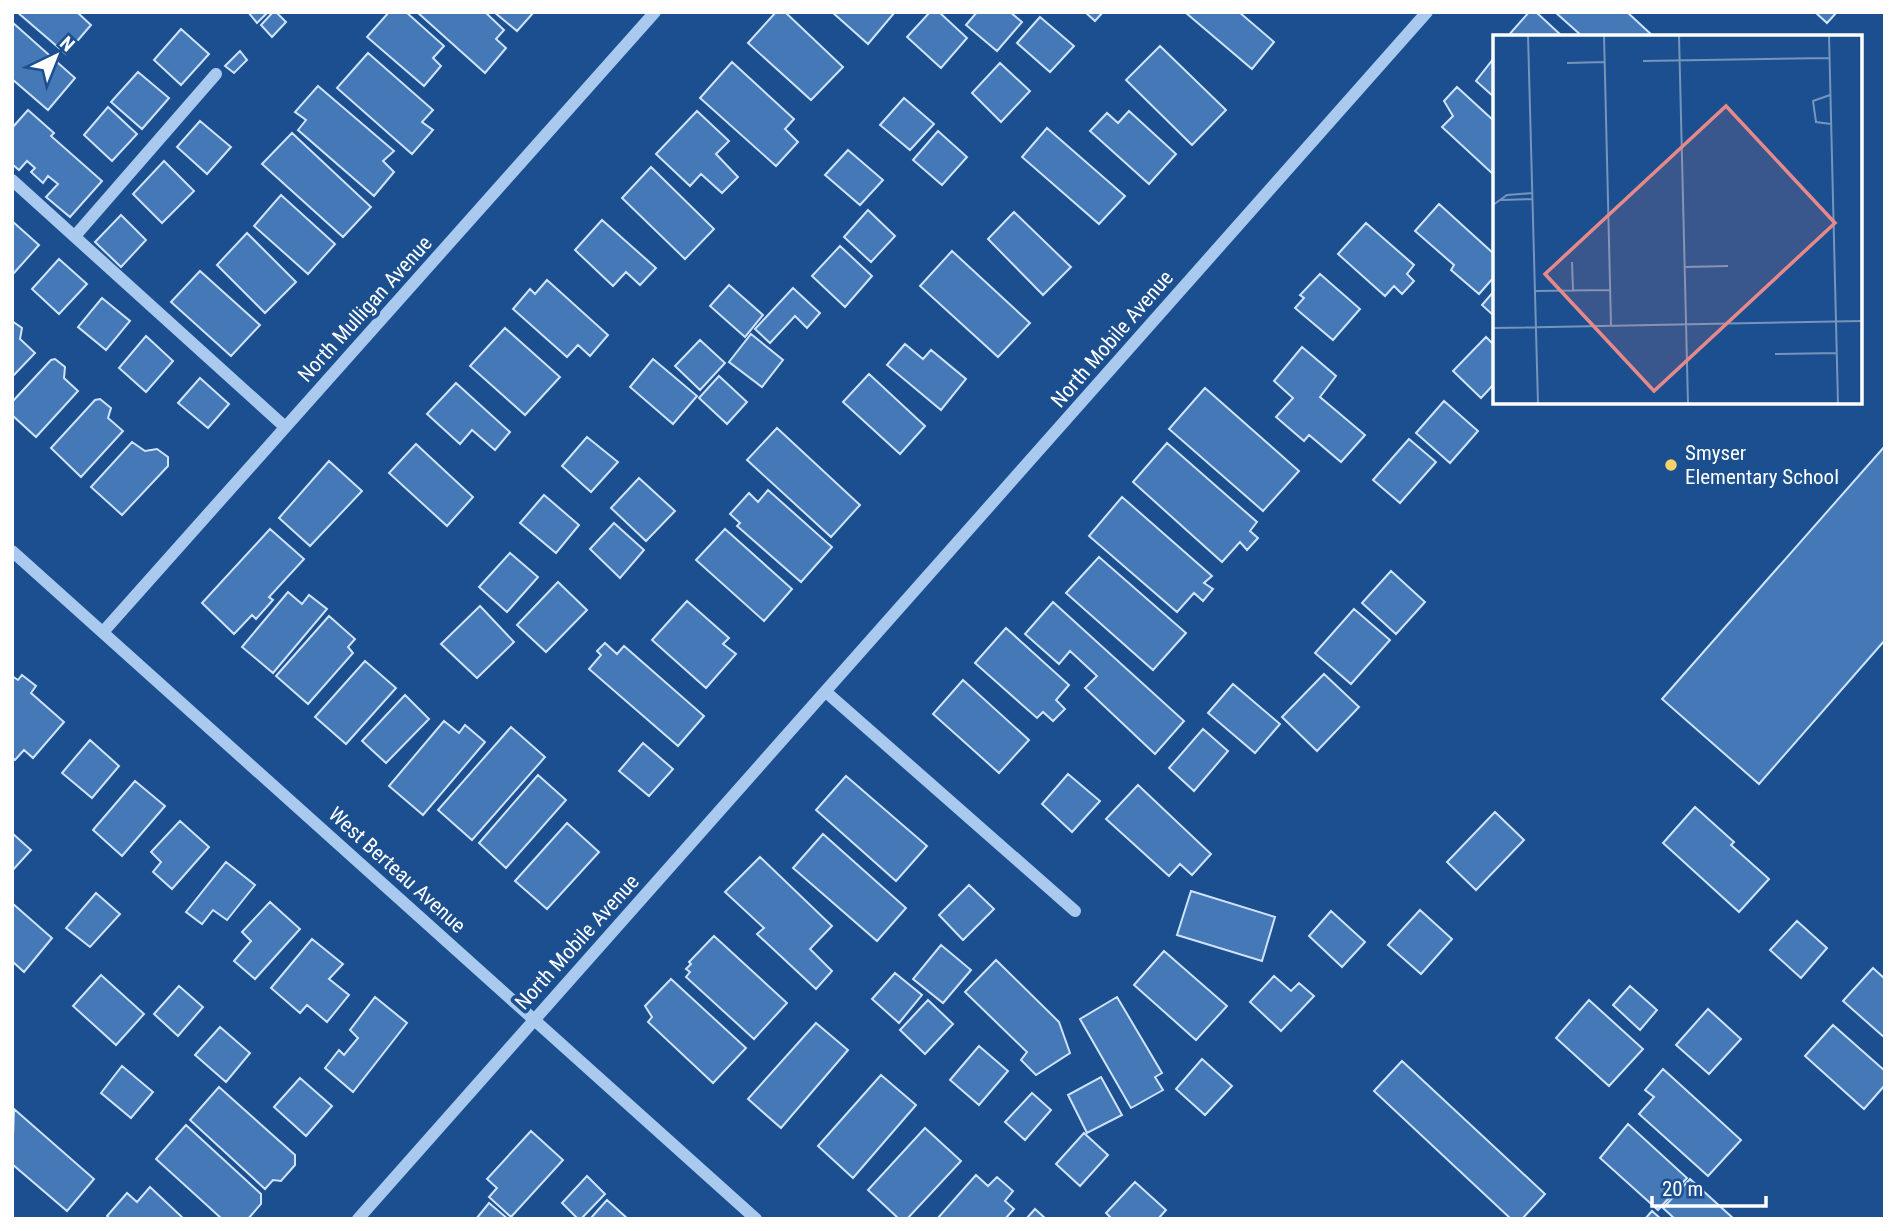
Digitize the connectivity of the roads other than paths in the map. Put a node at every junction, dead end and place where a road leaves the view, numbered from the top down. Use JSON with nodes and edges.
{"nodes":[{"id":1,"x":655,"y":12,"type":"edge"},
{"id":2,"x":1427,"y":12,"type":"edge"},
{"id":3,"x":216,"y":74,"type":"dead end"},
{"id":4,"x":12,"y":180,"type":"edge"},
{"id":5,"x":75,"y":236,"type":"junction"},
{"id":6,"x":285,"y":427,"type":"junction"},
{"id":7,"x":12,"y":551,"type":"edge"},
{"id":8,"x":103,"y":632,"type":"junction"},
{"id":9,"x":826,"y":692,"type":"junction"},
{"id":10,"x":1075,"y":911,"type":"dead end"},
{"id":11,"x":534,"y":1020,"type":"junction"},
{"id":12,"x":358,"y":1219,"type":"edge"},
{"id":13,"x":756,"y":1219,"type":"edge"}],
"edges":[{"from":1,"to":6,"type":"street","name":"North Mulligan Avenue"},
{"from":2,"to":9,"type":"street","name":"North Mobile Avenue"},
{"from":3,"to":5,"type":"street"},
{"from":4,"to":5,"type":"street"},
{"from":5,"to":6,"type":"street"},
{"from":6,"to":8,"type":"street","name":"North Mulligan Avenue"},
{"from":7,"to":8,"type":"street","name":"West Berteau Avenue"},
{"from":8,"to":11,"type":"street","name":"West Berteau Avenue"},
{"from":9,"to":10,"type":"street"},
{"from":9,"to":11,"type":"street","name":"North Mobile Avenue"},
{"from":11,"to":12,"type":"street","name":"North Mobile Avenue"},
{"from":11,"to":13,"type":"street","name":"West Berteau Avenue"}]}
